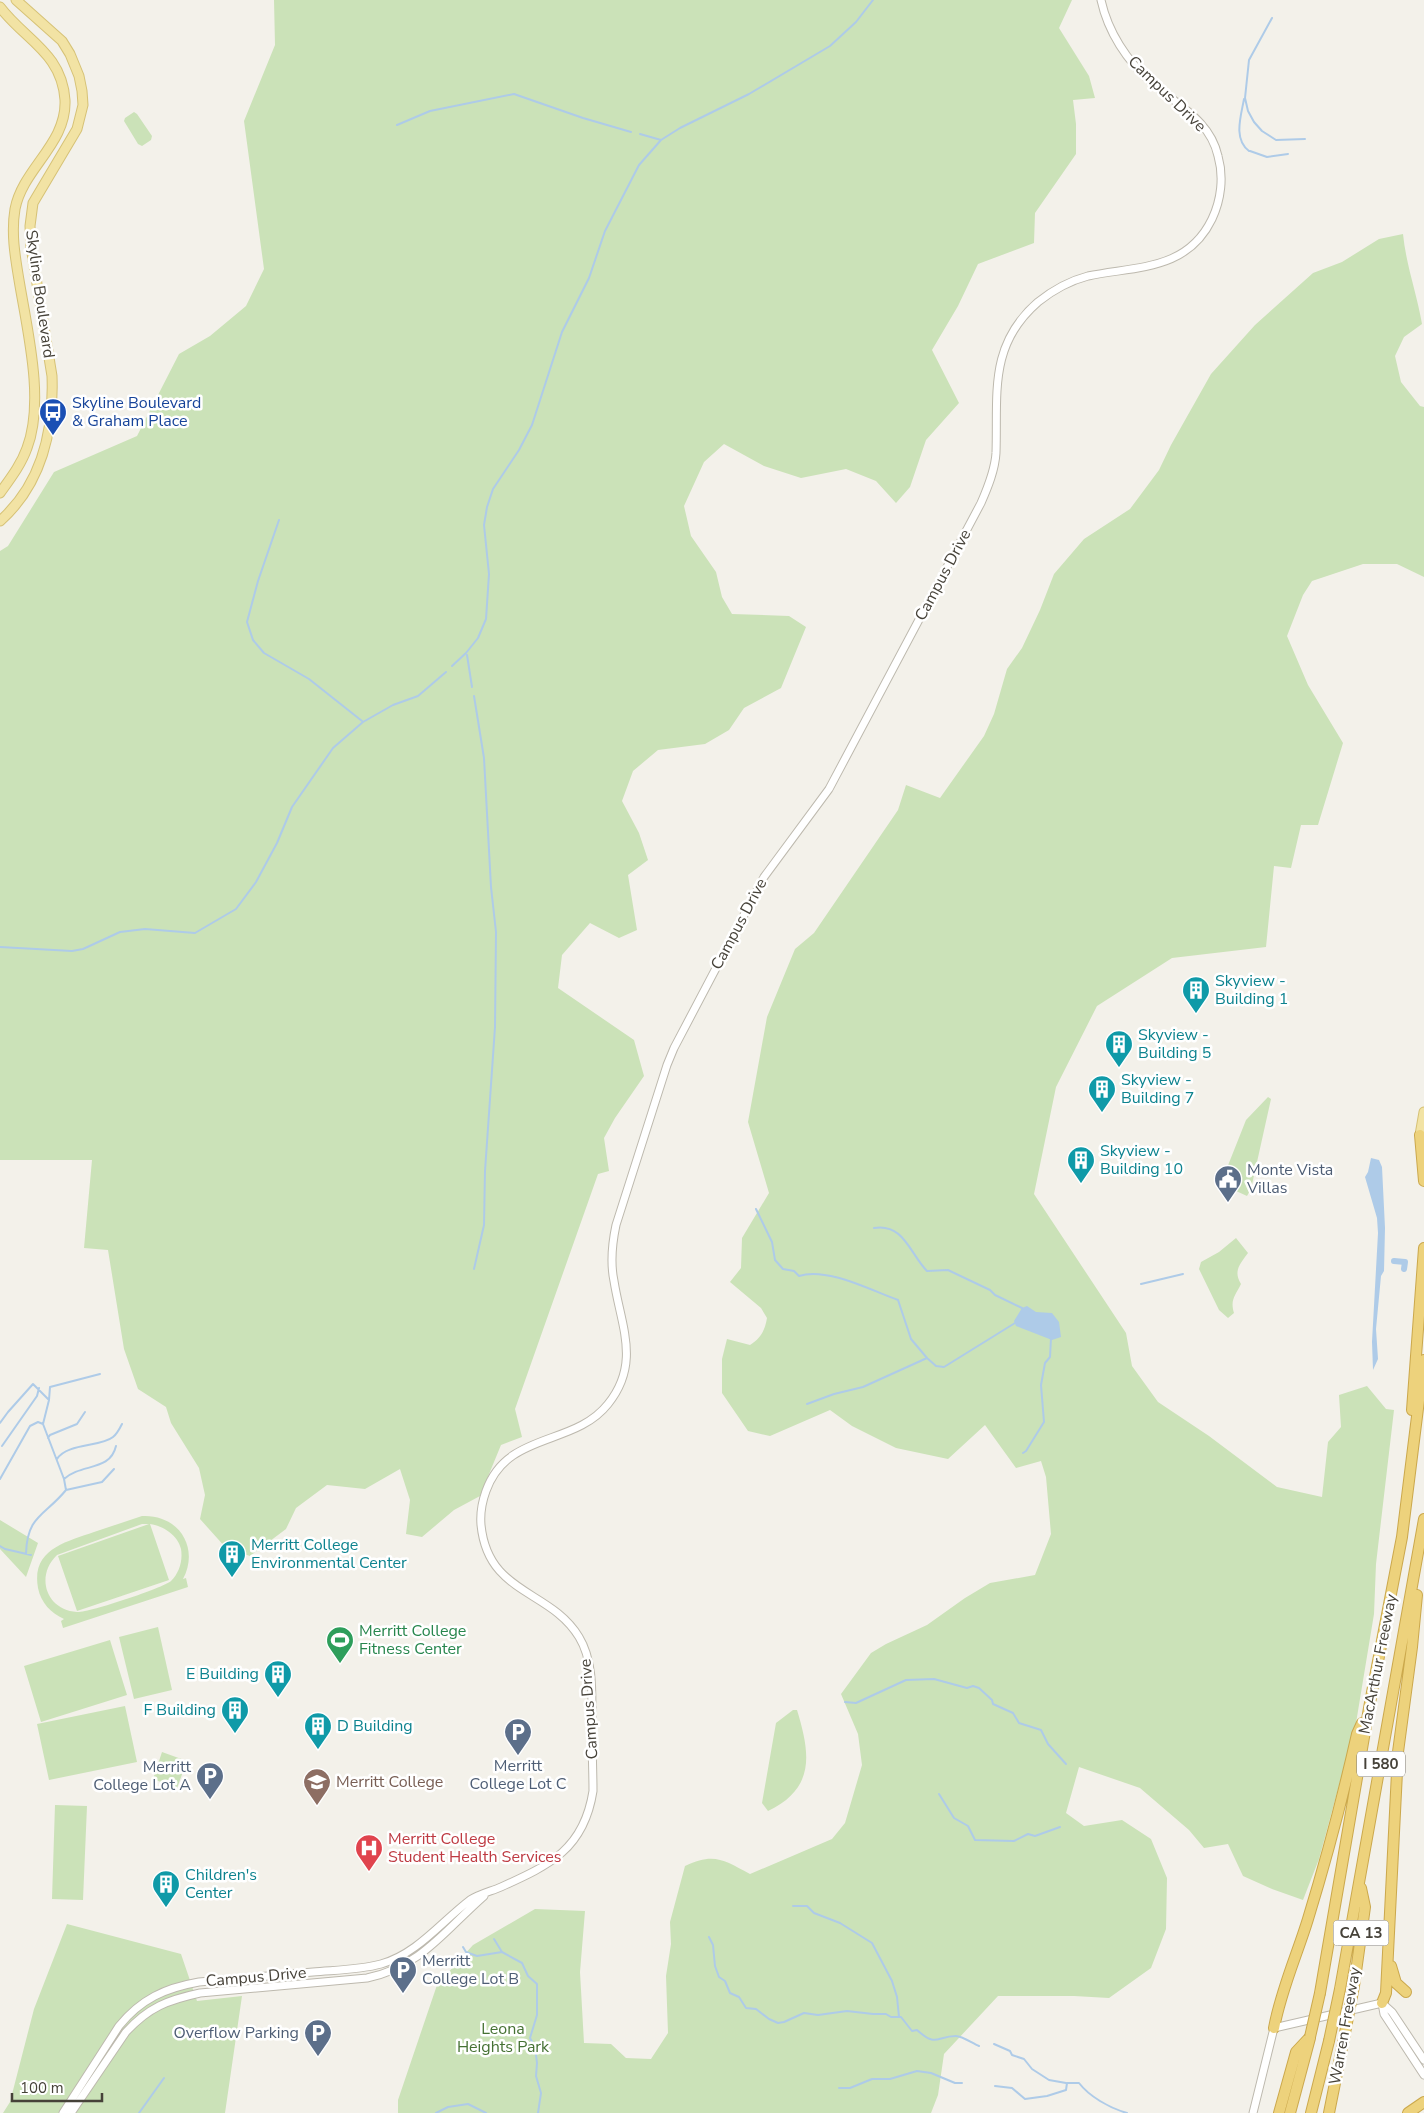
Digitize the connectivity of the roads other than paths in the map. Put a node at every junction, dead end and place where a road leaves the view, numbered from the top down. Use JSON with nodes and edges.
{"nodes":[{"id":1,"x":16,"y":0,"type":"edge"},
{"id":2,"x":1101,"y":0,"type":"edge"},
{"id":3,"x":0,"y":7,"type":"edge"},
{"id":4,"x":0,"y":493,"type":"edge"},
{"id":5,"x":0,"y":521,"type":"edge"},
{"id":6,"x":1424,"y":1112,"type":"edge"},
{"id":7,"x":1422,"y":1135,"type":"edge"},
{"id":8,"x":1424,"y":1182,"type":"edge"},
{"id":9,"x":1424,"y":1248,"type":"edge"},
{"id":10,"x":1424,"y":1360,"type":"edge"},
{"id":11,"x":1408,"y":1493,"type":"junction"},
{"id":12,"x":1424,"y":1519,"type":"edge"},
{"id":13,"x":1421,"y":1539,"type":"junction"},
{"id":14,"x":1369,"y":1708,"type":"junction"},
{"id":15,"x":1360,"y":1880,"type":"junction"},
{"id":16,"x":487,"y":1893,"type":"junction"},
{"id":17,"x":1388,"y":1946,"type":"junction"},
{"id":18,"x":1406,"y":1992,"type":"dead end"},
{"id":19,"x":1382,"y":2003,"type":"junction"},
{"id":20,"x":1274,"y":2028,"type":"junction"},
{"id":21,"x":1306,"y":2043,"type":"junction"},
{"id":22,"x":1424,"y":2060,"type":"edge"},
{"id":23,"x":1424,"y":2075,"type":"edge"},
{"id":24,"x":1424,"y":2102,"type":"edge"},
{"id":25,"x":63,"y":2113,"type":"edge"},
{"id":26,"x":71,"y":2113,"type":"edge"},
{"id":27,"x":1253,"y":2113,"type":"edge"},
{"id":28,"x":1279,"y":2113,"type":"edge"},
{"id":29,"x":1290,"y":2113,"type":"edge"},
{"id":30,"x":1311,"y":2113,"type":"edge"},
{"id":31,"x":1329,"y":2113,"type":"edge"},
{"id":32,"x":1408,"y":2113,"type":"edge"}],
"edges":[{"from":1,"to":5,"type":"main road","name":"Skyline Boulevard"},
{"from":2,"to":16,"type":"street","name":"Campus Drive"},
{"from":3,"to":4,"type":"main road","name":"Skyline Boulevard"},
{"from":6,"to":7,"type":"main road"},
{"from":7,"to":8,"type":"highway"},
{"from":9,"to":11,"type":"highway"},
{"from":10,"to":11,"type":"highway","name":"MacArthur Freeway","number":"I 580"},
{"from":11,"to":14,"type":"highway","name":"MacArthur Freeway","number":"I 580"},
{"from":12,"to":13,"type":"highway","name":"MacArthur Freeway","number":"I 580"},
{"from":13,"to":15,"type":"highway","name":"MacArthur Freeway","number":"I 580"},
{"from":13,"to":17,"type":"highway"},
{"from":14,"to":20,"type":"highway"},
{"from":14,"to":21,"type":"highway","name":"MacArthur Freeway","number":"I 580","bridge":true},
{"from":15,"to":30,"type":"highway","name":"MacArthur Freeway","number":"I 580","bridge":true},
{"from":15,"to":31,"type":"highway","name":"Warren Freeway","number":"CA 13","bridge":true},
{"from":16,"to":25,"type":"street","name":"Campus Drive"},
{"from":16,"to":26,"type":"street","name":"Campus Drive"},
{"from":17,"to":18,"type":"highway"},
{"from":17,"to":19,"type":"highway"},
{"from":19,"to":20,"type":"street"},
{"from":19,"to":22,"type":"street"},
{"from":19,"to":23,"type":"street"},
{"from":20,"to":27,"type":"street"},
{"from":21,"to":28,"type":"highway"},
{"from":21,"to":29,"type":"highway","name":"MacArthur Freeway","number":"I 580"},
{"from":24,"to":32,"type":"highway"}]}
